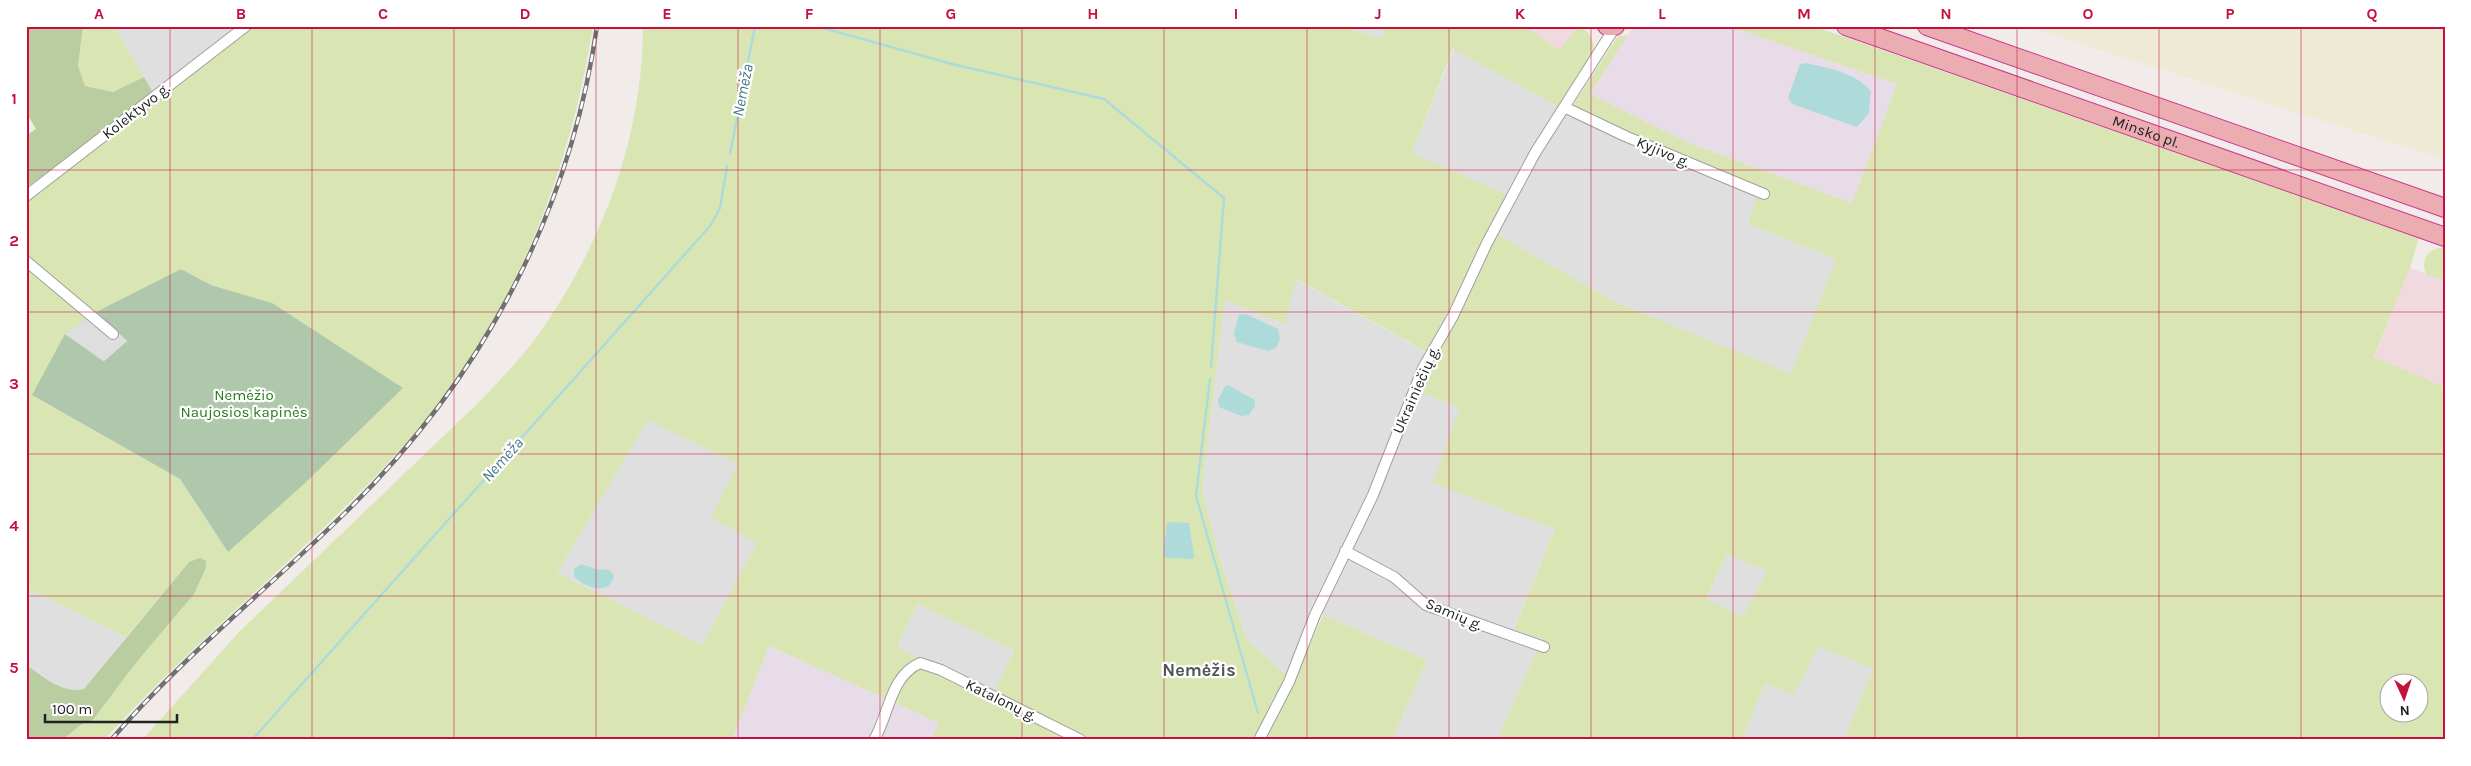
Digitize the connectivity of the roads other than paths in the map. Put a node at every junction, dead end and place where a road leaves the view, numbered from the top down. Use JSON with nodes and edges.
{"nodes":[{"id":1,"x":246,"y":26,"type":"edge"},
{"id":2,"x":1607,"y":26,"type":"edge"},
{"id":3,"x":1615,"y":26,"type":"edge"},
{"id":4,"x":1846,"y":26,"type":"edge"},
{"id":5,"x":1927,"y":26,"type":"edge"},
{"id":6,"x":1564,"y":107,"type":"junction"},
{"id":7,"x":1764,"y":194,"type":"dead end"},
{"id":8,"x":26,"y":196,"type":"edge"},
{"id":9,"x":2445,"y":208,"type":"edge"},
{"id":10,"x":2445,"y":237,"type":"edge"},
{"id":11,"x":26,"y":261,"type":"edge"},
{"id":12,"x":113,"y":334,"type":"dead end"},
{"id":13,"x":1346,"y":551,"type":"junction"},
{"id":14,"x":1544,"y":647,"type":"dead end"},
{"id":15,"x":874,"y":740,"type":"edge"},
{"id":16,"x":1082,"y":740,"type":"edge"},
{"id":17,"x":1259,"y":740,"type":"edge"}],
"edges":[{"from":1,"to":8,"type":"street","name":"Kolektyvo g."},
{"from":2,"to":3,"type":"highway"},
{"from":3,"to":6,"type":"street","name":"Ukrainiečių g."},
{"from":4,"to":10,"type":"highway","name":"Minsko pl."},
{"from":5,"to":9,"type":"highway","name":"Minsko pl."},
{"from":6,"to":7,"type":"street","name":"Kyjivo g."},
{"from":6,"to":13,"type":"street","name":"Ukrainiečių g."},
{"from":11,"to":12,"type":"street"},
{"from":13,"to":14,"type":"street","name":"Samių g."},
{"from":13,"to":17,"type":"street","name":"Ukrainiečių g."},
{"from":15,"to":16,"type":"street","name":"Katalonų g."}]}
